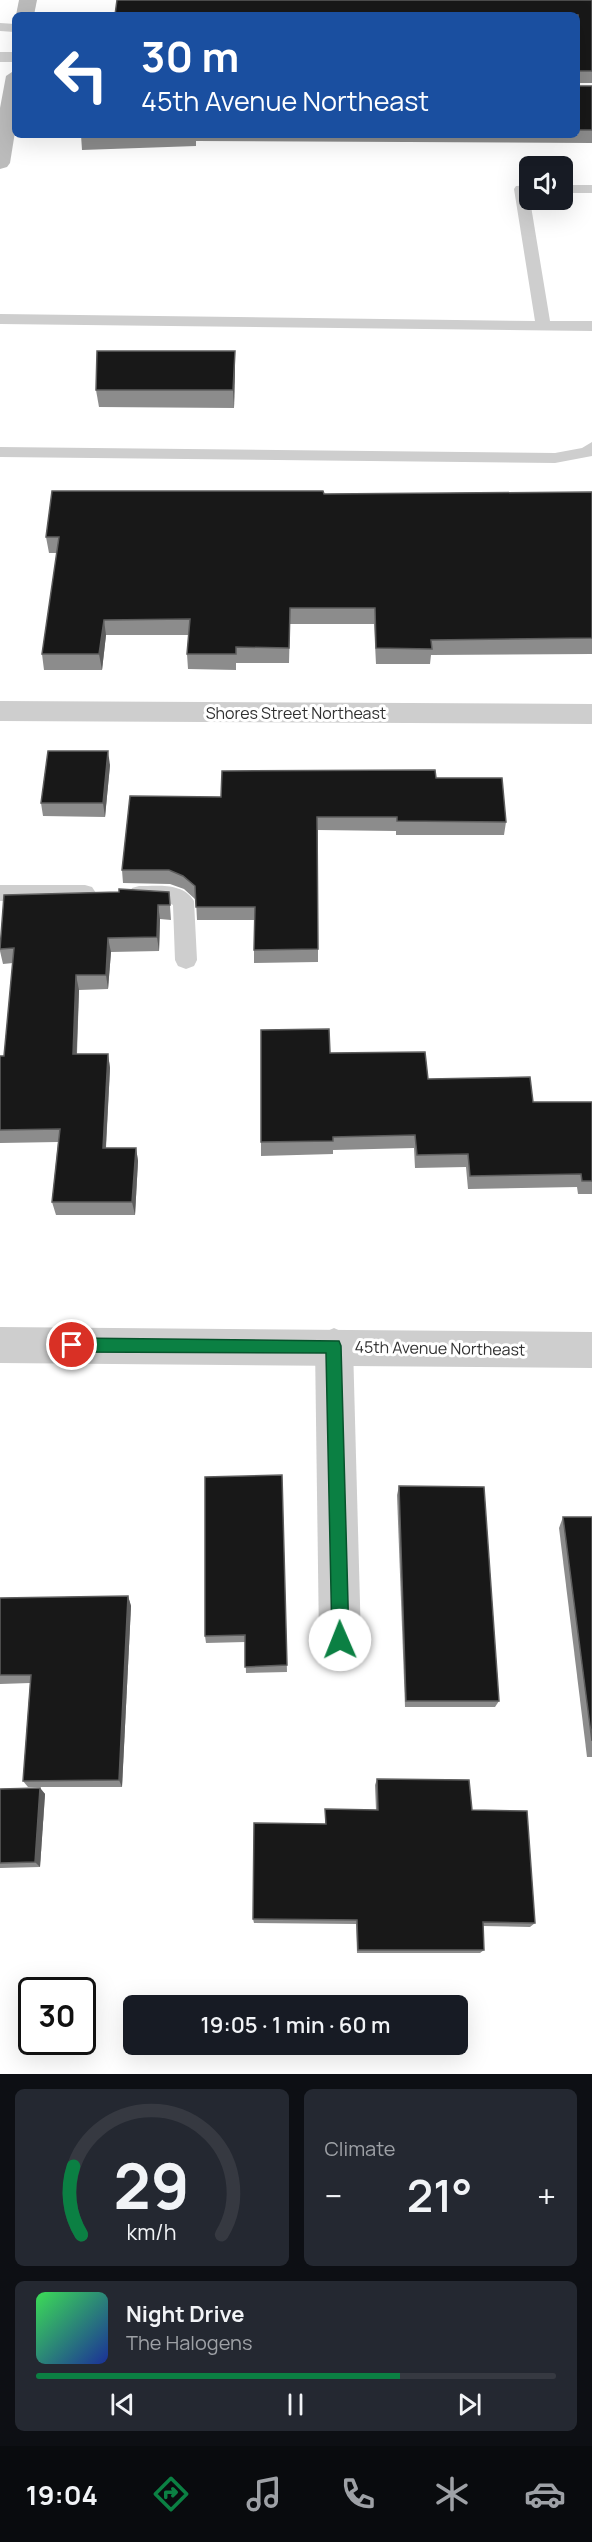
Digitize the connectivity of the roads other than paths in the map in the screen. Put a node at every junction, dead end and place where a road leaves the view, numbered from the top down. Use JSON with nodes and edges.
{"nodes":[{"id":1,"x":12,"y":94,"type":"edge"},
{"id":2,"x":0,"y":163,"type":"edge"},
{"id":3,"x":573,"y":189,"type":"edge"},
{"id":4,"x":592,"y":189,"type":"edge"},
{"id":5,"x":524,"y":210,"type":"edge"},
{"id":6,"x":0,"y":319,"type":"edge"},
{"id":7,"x":543,"y":326,"type":"junction"},
{"id":8,"x":592,"y":326,"type":"edge"},
{"id":9,"x":592,"y":447,"type":"edge"},
{"id":10,"x":0,"y":452,"type":"edge"},
{"id":11,"x":0,"y":711,"type":"edge"},
{"id":12,"x":592,"y":714,"type":"edge"},
{"id":13,"x":0,"y":893,"type":"edge"},
{"id":14,"x":186,"y":960,"type":"dead end"},
{"id":15,"x":0,"y":1345,"type":"edge"},
{"id":16,"x":334,"y":1346,"type":"junction"},
{"id":17,"x":592,"y":1350,"type":"edge"},
{"id":18,"x":340,"y":1640,"type":"dead end"}],
"edges":[{"from":1,"to":2,"type":"main road"},
{"from":3,"to":4,"type":"lane"},
{"from":5,"to":7,"type":"lane"},
{"from":6,"to":7,"type":"lane"},
{"from":7,"to":8,"type":"lane"},
{"from":9,"to":10,"type":"lane"},
{"from":11,"to":12,"type":"street","name":"Shores Street Northeast"},
{"from":13,"to":14,"type":"lane"},
{"from":15,"to":16,"type":"street","name":"45th Avenue Northeast"},
{"from":16,"to":17,"type":"street","name":"45th Avenue Northeast"},
{"from":16,"to":18,"type":"street"}]}
